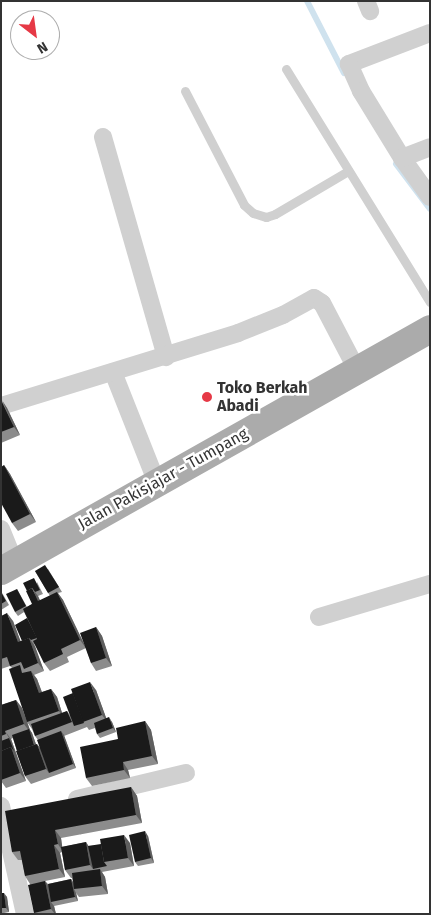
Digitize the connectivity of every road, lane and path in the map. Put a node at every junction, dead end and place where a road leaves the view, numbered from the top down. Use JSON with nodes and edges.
{"nodes":[{"id":1,"x":430,"y":33,"type":"edge"},
{"id":2,"x":286,"y":69,"type":"dead end"},
{"id":3,"x":185,"y":91,"type":"dead end"},
{"id":4,"x":102,"y":137,"type":"dead end"},
{"id":5,"x":430,"y":147,"type":"edge"},
{"id":6,"x":402,"y":158,"type":"junction"},
{"id":7,"x":348,"y":171,"type":"junction"},
{"id":8,"x":430,"y":197,"type":"edge"},
{"id":9,"x":430,"y":302,"type":"edge"},
{"id":10,"x":430,"y":330,"type":"edge"},
{"id":11,"x":166,"y":357,"type":"junction"},
{"id":12,"x":357,"y":370,"type":"junction"},
{"id":13,"x":113,"y":372,"type":"junction"},
{"id":14,"x":1,"y":406,"type":"edge"},
{"id":15,"x":157,"y":483,"type":"junction"},
{"id":16,"x":1,"y":529,"type":"edge"},
{"id":17,"x":8,"y":567,"type":"edge"},
{"id":18,"x":430,"y":584,"type":"edge"},
{"id":19,"x":319,"y":617,"type":"dead end"},
{"id":20,"x":186,"y":773,"type":"dead end"},
{"id":21,"x":61,"y":803,"type":"edge"},
{"id":22,"x":3,"y":811,"type":"edge"},
{"id":23,"x":23,"y":812,"type":"edge"},
{"id":24,"x":25,"y":914,"type":"edge"}],
"edges":[{"from":1,"to":6,"type":"street"},
{"from":2,"to":7,"type":"lane"},
{"from":3,"to":7,"type":"lane"},
{"from":4,"to":11,"type":"street"},
{"from":5,"to":6,"type":"street"},
{"from":6,"to":8,"type":"street"},
{"from":7,"to":9,"type":"lane"},
{"from":10,"to":12,"type":"main road","name":"Jalan Pakisjajar - Tumpang"},
{"from":11,"to":12,"type":"street"},
{"from":11,"to":13,"type":"street"},
{"from":12,"to":15,"type":"main road","name":"Jalan Pakisjajar - Tumpang"},
{"from":13,"to":14,"type":"street"},
{"from":13,"to":15,"type":"street"},
{"from":15,"to":17,"type":"main road","name":"Jalan Pakisjajar - Tumpang"},
{"from":16,"to":17,"type":"street"},
{"from":18,"to":19,"type":"street"},
{"from":20,"to":21,"type":"street"},
{"from":22,"to":23,"type":"street"},
{"from":22,"to":24,"type":"street"}]}
